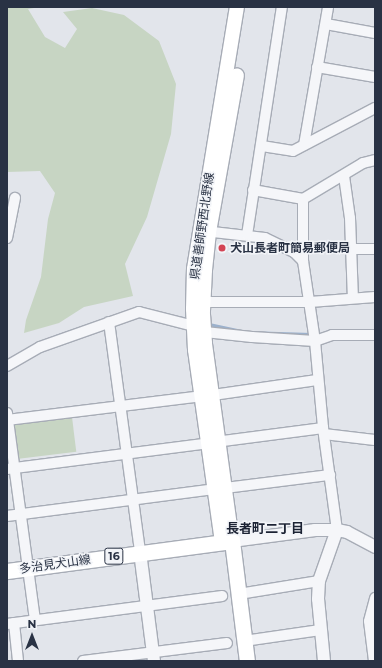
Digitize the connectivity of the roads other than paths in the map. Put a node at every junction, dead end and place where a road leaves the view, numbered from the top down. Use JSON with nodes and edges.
{"nodes":[{"id":1,"x":237,"y":7,"type":"edge"},
{"id":2,"x":247,"y":7,"type":"edge"},
{"id":3,"x":282,"y":7,"type":"edge"},
{"id":4,"x":328,"y":7,"type":"edge"},
{"id":5,"x":326,"y":24,"type":"junction"},
{"id":6,"x":375,"y":33,"type":"edge"},
{"id":7,"x":317,"y":67,"type":"junction"},
{"id":8,"x":375,"y":77,"type":"edge"},
{"id":9,"x":375,"y":108,"type":"edge"},
{"id":10,"x":304,"y":145,"type":"junction"},
{"id":11,"x":262,"y":146,"type":"junction"},
{"id":12,"x":375,"y":160,"type":"edge"},
{"id":13,"x":344,"y":176,"type":"junction"},
{"id":14,"x":253,"y":190,"type":"junction"},
{"id":15,"x":15,"y":198,"type":"dead end"},
{"id":16,"x":303,"y":199,"type":"junction"},
{"id":17,"x":9,"y":215,"type":"edge"},
{"id":18,"x":205,"y":231,"type":"junction"},
{"id":19,"x":247,"y":235,"type":"junction"},
{"id":20,"x":7,"y":238,"type":"edge"},
{"id":21,"x":351,"y":249,"type":"junction"},
{"id":22,"x":375,"y":249,"type":"edge"},
{"id":23,"x":303,"y":261,"type":"junction"},
{"id":24,"x":375,"y":297,"type":"edge"},
{"id":25,"x":353,"y":298,"type":"junction"},
{"id":26,"x":206,"y":302,"type":"dead end"},
{"id":27,"x":310,"y":302,"type":"junction"},
{"id":28,"x":109,"y":322,"type":"junction"},
{"id":29,"x":199,"y":324,"type":"junction"},
{"id":30,"x":375,"y":335,"type":"edge"},
{"id":31,"x":315,"y":341,"type":"junction"},
{"id":32,"x":7,"y":366,"type":"edge"},
{"id":33,"x":317,"y":380,"type":"junction"},
{"id":34,"x":213,"y":395,"type":"junction"},
{"id":35,"x":195,"y":397,"type":"dead end"},
{"id":36,"x":120,"y":405,"type":"junction"},
{"id":37,"x":7,"y":418,"type":"edge"},
{"id":38,"x":323,"y":431,"type":"junction"},
{"id":39,"x":375,"y":440,"type":"edge"},
{"id":40,"x":223,"y":442,"type":"dead end"},
{"id":41,"x":201,"y":444,"type":"dead end"},
{"id":42,"x":126,"y":454,"type":"junction"},
{"id":43,"x":11,"y":468,"type":"edge"},
{"id":44,"x":330,"y":475,"type":"junction"},
{"id":45,"x":225,"y":488,"type":"junction"},
{"id":46,"x":208,"y":490,"type":"dead end"},
{"id":47,"x":132,"y":500,"type":"junction"},
{"id":48,"x":20,"y":514,"type":"junction"},
{"id":49,"x":7,"y":516,"type":"edge"},
{"id":50,"x":337,"y":530,"type":"junction"},
{"id":51,"x":227,"y":541,"type":"junction"},
{"id":52,"x":375,"y":547,"type":"edge"},
{"id":53,"x":140,"y":552,"type":"junction"},
{"id":54,"x":28,"y":568,"type":"junction"},
{"id":55,"x":7,"y":571,"type":"edge"},
{"id":56,"x":319,"y":581,"type":"junction"},
{"id":57,"x":245,"y":593,"type":"dead end"},
{"id":58,"x":222,"y":596,"type":"dead end"},
{"id":59,"x":375,"y":598,"type":"edge"},
{"id":60,"x":147,"y":605,"type":"junction"},
{"id":61,"x":35,"y":620,"type":"junction"},
{"id":62,"x":10,"y":624,"type":"edge"},
{"id":63,"x":320,"y":630,"type":"junction"},
{"id":64,"x":251,"y":640,"type":"dead end"},
{"id":65,"x":227,"y":643,"type":"dead end"},
{"id":66,"x":153,"y":656,"type":"edge"},
{"id":67,"x":18,"y":661,"type":"edge"},
{"id":68,"x":83,"y":661,"type":"edge"},
{"id":69,"x":238,"y":661,"type":"edge"},
{"id":70,"x":247,"y":661,"type":"edge"},
{"id":71,"x":324,"y":661,"type":"edge"},
{"id":72,"x":374,"y":661,"type":"edge"}],
"edges":[{"from":1,"to":18,"type":"main road","name":"県道善師野西北野線"},
{"from":2,"to":18,"type":"main road","name":"県道善師野西北野線"},
{"from":3,"to":11,"type":"street"},
{"from":4,"to":5,"type":"street"},
{"from":5,"to":6,"type":"street"},
{"from":5,"to":7,"type":"street"},
{"from":7,"to":8,"type":"street"},
{"from":7,"to":10,"type":"street"},
{"from":9,"to":10,"type":"street"},
{"from":10,"to":11,"type":"street"},
{"from":11,"to":14,"type":"street"},
{"from":12,"to":13,"type":"street"},
{"from":13,"to":16,"type":"street"},
{"from":13,"to":21,"type":"street"},
{"from":14,"to":16,"type":"street"},
{"from":14,"to":19,"type":"street"},
{"from":15,"to":17,"type":"street"},
{"from":16,"to":23,"type":"street"},
{"from":17,"to":20,"type":"street"},
{"from":18,"to":19,"type":"street"},
{"from":18,"to":29,"type":"main road","name":"県道善師野西北野線"},
{"from":19,"to":23,"type":"street"},
{"from":21,"to":22,"type":"street"},
{"from":21,"to":25,"type":"street"},
{"from":23,"to":27,"type":"street"},
{"from":24,"to":25,"type":"street"},
{"from":25,"to":27,"type":"street"},
{"from":26,"to":27,"type":"street"},
{"from":27,"to":31,"type":"street"},
{"from":28,"to":29,"type":"street"},
{"from":28,"to":32,"type":"street"},
{"from":28,"to":36,"type":"street"},
{"from":29,"to":31,"type":"street"},
{"from":29,"to":34,"type":"main road","name":"県道善師野西北野線"},
{"from":29,"to":51,"type":"main road","name":"県道善師野西北野線"},
{"from":30,"to":31,"type":"street"},
{"from":31,"to":33,"type":"street"},
{"from":33,"to":34,"type":"street"},
{"from":33,"to":38,"type":"street"},
{"from":34,"to":45,"type":"main road","name":"県道善師野西北野線"},
{"from":35,"to":36,"type":"street"},
{"from":36,"to":37,"type":"street"},
{"from":36,"to":42,"type":"street"},
{"from":37,"to":43,"type":"street"},
{"from":38,"to":39,"type":"street"},
{"from":38,"to":40,"type":"street"},
{"from":38,"to":44,"type":"street"},
{"from":41,"to":42,"type":"street"},
{"from":42,"to":43,"type":"street"},
{"from":42,"to":47,"type":"street"},
{"from":43,"to":48,"type":"street"},
{"from":44,"to":45,"type":"street"},
{"from":44,"to":50,"type":"street"},
{"from":45,"to":51,"type":"main road","name":"県道善師野西北野線"},
{"from":46,"to":47,"type":"street"},
{"from":47,"to":48,"type":"street"},
{"from":47,"to":53,"type":"street"},
{"from":48,"to":49,"type":"street"},
{"from":48,"to":54,"type":"street"},
{"from":50,"to":51,"type":"street"},
{"from":50,"to":52,"type":"street"},
{"from":50,"to":56,"type":"street"},
{"from":51,"to":53,"type":"main road","name":"多治見犬山線","number":"16"},
{"from":51,"to":69,"type":"main road"},
{"from":51,"to":70,"type":"main road"},
{"from":53,"to":54,"type":"main road","name":"多治見犬山線","number":"16"},
{"from":53,"to":60,"type":"street"},
{"from":54,"to":55,"type":"main road","name":"多治見犬山線","number":"16"},
{"from":54,"to":61,"type":"street"},
{"from":56,"to":57,"type":"street"},
{"from":56,"to":63,"type":"street"},
{"from":58,"to":60,"type":"street"},
{"from":59,"to":72,"type":"street"},
{"from":60,"to":61,"type":"street"},
{"from":60,"to":66,"type":"street"},
{"from":61,"to":62,"type":"street"},
{"from":62,"to":67,"type":"street"},
{"from":63,"to":64,"type":"street"},
{"from":63,"to":71,"type":"street"},
{"from":65,"to":66,"type":"street"},
{"from":66,"to":68,"type":"street"}]}
